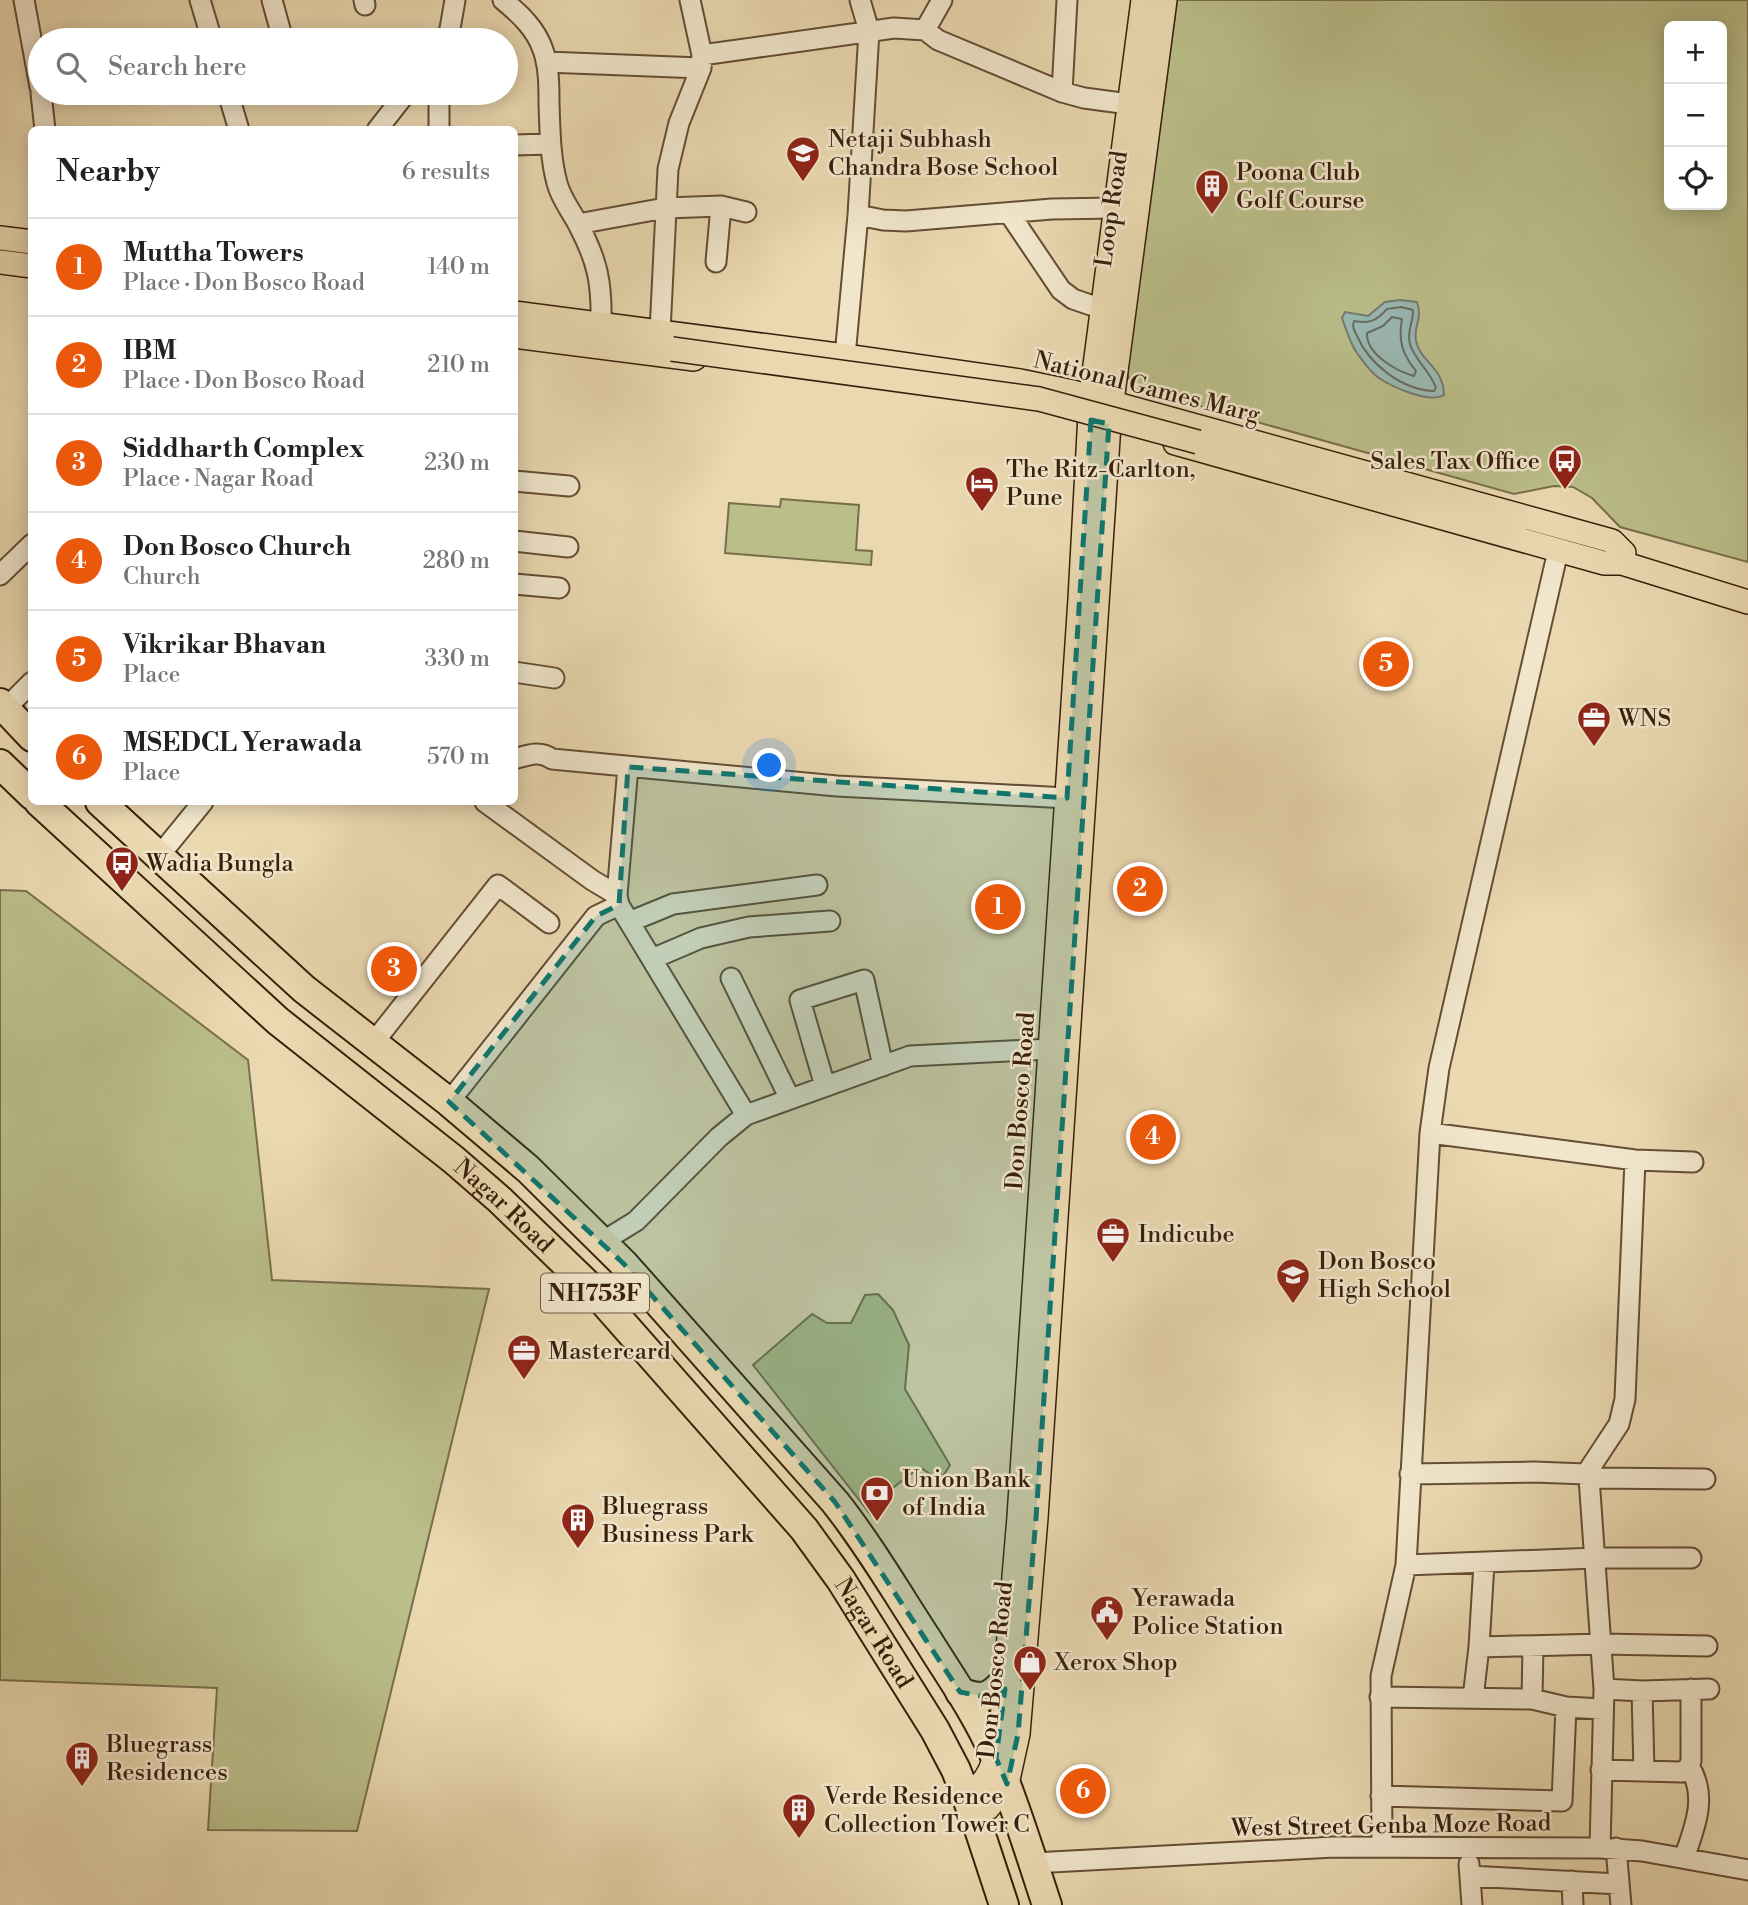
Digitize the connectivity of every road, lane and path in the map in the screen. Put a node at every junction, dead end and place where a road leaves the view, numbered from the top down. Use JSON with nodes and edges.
{"nodes":[{"id":1,"x":24,"y":0,"type":"edge"},
{"id":2,"x":200,"y":0,"type":"edge"},
{"id":3,"x":272,"y":0,"type":"edge"},
{"id":4,"x":455,"y":0,"type":"edge"},
{"id":5,"x":503,"y":0,"type":"edge"},
{"id":6,"x":690,"y":0,"type":"edge"},
{"id":7,"x":860,"y":0,"type":"edge"},
{"id":8,"x":941,"y":0,"type":"edge"},
{"id":9,"x":1066,"y":0,"type":"edge"},
{"id":10,"x":1143,"y":0,"type":"edge"},
{"id":11,"x":1165,"y":0,"type":"edge"},
{"id":12,"x":29,"y":28,"type":"edge"},
{"id":13,"x":208,"y":28,"type":"edge"},
{"id":14,"x":280,"y":28,"type":"edge"},
{"id":15,"x":450,"y":28,"type":"edge"},
{"id":16,"x":925,"y":30,"type":"junction"},
{"id":17,"x":869,"y":31,"type":"junction"},
{"id":18,"x":701,"y":61,"type":"junction"},
{"id":19,"x":545,"y":62,"type":"junction"},
{"id":20,"x":1062,"y":92,"type":"junction"},
{"id":21,"x":1129,"y":104,"type":"junction"},
{"id":22,"x":42,"y":105,"type":"edge"},
{"id":23,"x":232,"y":105,"type":"edge"},
{"id":24,"x":397,"y":105,"type":"edge"},
{"id":25,"x":439,"y":105,"type":"edge"},
{"id":26,"x":45,"y":126,"type":"edge"},
{"id":27,"x":238,"y":126,"type":"edge"},
{"id":28,"x":380,"y":126,"type":"edge"},
{"id":29,"x":439,"y":126,"type":"edge"},
{"id":30,"x":550,"y":144,"type":"junction"},
{"id":31,"x":518,"y":145,"type":"edge"},
{"id":32,"x":721,"y":206,"type":"junction"},
{"id":33,"x":665,"y":208,"type":"junction"},
{"id":34,"x":1115,"y":208,"type":"junction"},
{"id":35,"x":746,"y":212,"type":"dead end"},
{"id":36,"x":1009,"y":214,"type":"junction"},
{"id":37,"x":858,"y":215,"type":"junction"},
{"id":38,"x":578,"y":224,"type":"junction"},
{"id":39,"x":0,"y":238,"type":"edge"},
{"id":40,"x":28,"y":242,"type":"edge"},
{"id":41,"x":0,"y":262,"type":"edge"},
{"id":42,"x":716,"y":262,"type":"dead end"},
{"id":43,"x":28,"y":266,"type":"edge"},
{"id":44,"x":1102,"y":309,"type":"junction"},
{"id":45,"x":518,"y":314,"type":"edge"},
{"id":46,"x":518,"y":322,"type":"edge"},
{"id":47,"x":601,"y":324,"type":"junction"},
{"id":48,"x":518,"y":328,"type":"edge"},
{"id":49,"x":518,"y":336,"type":"edge"},
{"id":50,"x":669,"y":341,"type":"junction"},
{"id":51,"x":845,"y":356,"type":"junction"},
{"id":52,"x":1032,"y":395,"type":"junction"},
{"id":53,"x":1101,"y":411,"type":"junction"},
{"id":54,"x":518,"y":481,"type":"edge"},
{"id":55,"x":569,"y":485,"type":"dead end"},
{"id":56,"x":518,"y":541,"type":"edge"},
{"id":57,"x":568,"y":547,"type":"dead end"},
{"id":58,"x":28,"y":548,"type":"edge"},
{"id":59,"x":1558,"y":551,"type":"junction"},
{"id":60,"x":1623,"y":558,"type":"junction"},
{"id":61,"x":0,"y":575,"type":"edge"},
{"id":62,"x":518,"y":584,"type":"edge"},
{"id":63,"x":559,"y":588,"type":"dead end"},
{"id":64,"x":1748,"y":588,"type":"edge"},
{"id":65,"x":1748,"y":602,"type":"edge"},
{"id":66,"x":518,"y":673,"type":"edge"},
{"id":67,"x":554,"y":678,"type":"dead end"},
{"id":68,"x":28,"y":685,"type":"edge"},
{"id":69,"x":3,"y":706,"type":"edge"},
{"id":70,"x":28,"y":733,"type":"edge"},
{"id":71,"x":518,"y":758,"type":"edge"},
{"id":72,"x":0,"y":764,"type":"edge"},
{"id":73,"x":628,"y":767,"type":"junction"},
{"id":74,"x":28,"y":791,"type":"edge"},
{"id":75,"x":1067,"y":798,"type":"junction"},
{"id":76,"x":42,"y":805,"type":"edge"},
{"id":77,"x":103,"y":805,"type":"edge"},
{"id":78,"x":201,"y":805,"type":"edge"},
{"id":79,"x":489,"y":805,"type":"edge"},
{"id":80,"x":159,"y":856,"type":"junction"},
{"id":81,"x":817,"y":885,"type":"dead end"},
{"id":82,"x":621,"y":907,"type":"junction"},
{"id":83,"x":830,"y":921,"type":"dead end"},
{"id":84,"x":549,"y":923,"type":"dead end"},
{"id":85,"x":652,"y":959,"type":"junction"},
{"id":86,"x":731,"y":978,"type":"dead end"},
{"id":87,"x":374,"y":1042,"type":"junction"},
{"id":88,"x":1050,"y":1049,"type":"junction"},
{"id":89,"x":883,"y":1066,"type":"junction"},
{"id":90,"x":825,"y":1086,"type":"junction"},
{"id":91,"x":790,"y":1099,"type":"junction"},
{"id":92,"x":449,"y":1102,"type":"junction"},
{"id":93,"x":746,"y":1115,"type":"junction"},
{"id":94,"x":1430,"y":1133,"type":"junction"},
{"id":95,"x":1634,"y":1160,"type":"junction"},
{"id":96,"x":1693,"y":1162,"type":"dead end"},
{"id":97,"x":602,"y":1242,"type":"junction"},
{"id":98,"x":1410,"y":1474,"type":"junction"},
{"id":99,"x":1587,"y":1476,"type":"junction"},
{"id":100,"x":1704,"y":1479,"type":"dead end"},
{"id":101,"x":1595,"y":1558,"type":"junction"},
{"id":102,"x":1691,"y":1558,"type":"dead end"},
{"id":103,"x":1484,"y":1563,"type":"junction"},
{"id":104,"x":1406,"y":1565,"type":"junction"},
{"id":105,"x":1601,"y":1644,"type":"junction"},
{"id":106,"x":1533,"y":1646,"type":"junction"},
{"id":107,"x":1707,"y":1646,"type":"dead end"},
{"id":108,"x":1479,"y":1647,"type":"junction"},
{"id":109,"x":1006,"y":1679,"type":"junction"},
{"id":110,"x":1604,"y":1689,"type":"junction"},
{"id":111,"x":1642,"y":1691,"type":"junction"},
{"id":112,"x":960,"y":1692,"type":"junction"},
{"id":113,"x":1380,"y":1697,"type":"junction"},
{"id":114,"x":1473,"y":1698,"type":"junction"},
{"id":115,"x":1532,"y":1699,"type":"junction"},
{"id":116,"x":1566,"y":1707,"type":"junction"},
{"id":117,"x":1602,"y":1709,"type":"junction"},
{"id":118,"x":1689,"y":1766,"type":"junction"},
{"id":119,"x":1601,"y":1770,"type":"junction"},
{"id":120,"x":1001,"y":1771,"type":"junction"},
{"id":121,"x":1643,"y":1771,"type":"junction"},
{"id":122,"x":1381,"y":1796,"type":"junction"},
{"id":123,"x":970,"y":1807,"type":"junction"},
{"id":124,"x":1382,"y":1847,"type":"junction"},
{"id":125,"x":1467,"y":1847,"type":"junction"},
{"id":126,"x":1608,"y":1848,"type":"junction"},
{"id":127,"x":1684,"y":1858,"type":"junction"},
{"id":128,"x":1033,"y":1863,"type":"junction"},
{"id":129,"x":1748,"y":1870,"type":"edge"},
{"id":130,"x":1470,"y":1876,"type":"junction"},
{"id":131,"x":1572,"y":1881,"type":"junction"},
{"id":132,"x":1619,"y":1884,"type":"junction"},
{"id":133,"x":1004,"y":1905,"type":"edge"},
{"id":134,"x":1047,"y":1905,"type":"edge"},
{"id":135,"x":1472,"y":1905,"type":"edge"},
{"id":136,"x":1573,"y":1905,"type":"edge"},
{"id":137,"x":1621,"y":1905,"type":"edge"}],
"edges":[{"from":1,"to":12,"type":"street"},
{"from":2,"to":13,"type":"street"},
{"from":3,"to":14,"type":"street"},
{"from":4,"to":15,"type":"street"},
{"from":5,"to":19,"type":"street"},
{"from":6,"to":18,"type":"street"},
{"from":7,"to":17,"type":"street"},
{"from":8,"to":16,"type":"street"},
{"from":9,"to":20,"type":"street"},
{"from":10,"to":21,"type":"main road","name":"Loop Road"},
{"from":11,"to":53,"type":"main road","name":"Loop Road"},
{"from":16,"to":17,"type":"street"},
{"from":16,"to":20,"type":"street"},
{"from":17,"to":18,"type":"street"},
{"from":17,"to":37,"type":"street"},
{"from":18,"to":19,"type":"street"},
{"from":18,"to":33,"type":"street"},
{"from":19,"to":30,"type":"street"},
{"from":20,"to":21,"type":"street"},
{"from":21,"to":34,"type":"main road","name":"Loop Road"},
{"from":22,"to":26,"type":"street"},
{"from":23,"to":27,"type":"street"},
{"from":24,"to":28,"type":"street"},
{"from":25,"to":29,"type":"street"},
{"from":30,"to":31,"type":"street"},
{"from":30,"to":38,"type":"street"},
{"from":32,"to":33,"type":"street"},
{"from":32,"to":35,"type":"street"},
{"from":32,"to":42,"type":"street"},
{"from":33,"to":38,"type":"street"},
{"from":33,"to":50,"type":"street"},
{"from":34,"to":36,"type":"street"},
{"from":34,"to":44,"type":"main road","name":"Loop Road"},
{"from":36,"to":37,"type":"street"},
{"from":36,"to":44,"type":"street"},
{"from":37,"to":51,"type":"street"},
{"from":38,"to":47,"type":"street"},
{"from":39,"to":40,"type":"main road"},
{"from":41,"to":43,"type":"main road"},
{"from":44,"to":53,"type":"main road","name":"Loop Road"},
{"from":45,"to":47,"type":"main road","name":"National Games Marg"},
{"from":46,"to":50,"type":"main road"},
{"from":47,"to":50,"type":"main road","name":"National Games Marg"},
{"from":48,"to":50,"type":"main road"},
{"from":49,"to":52,"type":"main road","name":"National Games Marg"},
{"from":50,"to":51,"type":"main road","name":"National Games Marg"},
{"from":50,"to":60,"type":"main road","bridge":true},
{"from":51,"to":52,"type":"main road","name":"National Games Marg"},
{"from":52,"to":53,"type":"main road","name":"National Games Marg"},
{"from":53,"to":59,"type":"main road","name":"National Games Marg"},
{"from":53,"to":60,"type":"main road","name":"National Games Marg"},
{"from":53,"to":75,"type":"main road","name":"Don Bosco Road"},
{"from":53,"to":120,"type":"main road","name":"Don Bosco Road"},
{"from":54,"to":55,"type":"street"},
{"from":56,"to":57,"type":"street"},
{"from":58,"to":61,"type":"street"},
{"from":59,"to":60,"type":"main road","name":"National Games Marg"},
{"from":59,"to":94,"type":"street"},
{"from":60,"to":64,"type":"main road","name":"National Games Marg"},
{"from":60,"to":65,"type":"main road","name":"National Games Marg"},
{"from":62,"to":63,"type":"street"},
{"from":66,"to":67,"type":"street"},
{"from":68,"to":69,"type":"street"},
{"from":69,"to":70,"type":"highway"},
{"from":71,"to":73,"type":"street"},
{"from":72,"to":74,"type":"highway"},
{"from":73,"to":75,"type":"street"},
{"from":73,"to":82,"type":"street"},
{"from":75,"to":88,"type":"main road","name":"Don Bosco Road"},
{"from":76,"to":123,"type":"highway","name":"Nagar Road","number":"NH753F"},
{"from":77,"to":80,"type":"highway","name":"Nagar Road","number":"NH753F"},
{"from":78,"to":80,"type":"street"},
{"from":79,"to":82,"type":"street"},
{"from":80,"to":87,"type":"highway","name":"Nagar Road","number":"NH753F"},
{"from":81,"to":82,"type":"street"},
{"from":82,"to":85,"type":"street"},
{"from":82,"to":92,"type":"street"},
{"from":83,"to":85,"type":"street"},
{"from":84,"to":87,"type":"street"},
{"from":85,"to":93,"type":"street"},
{"from":86,"to":91,"type":"street"},
{"from":87,"to":92,"type":"highway","name":"Nagar Road","number":"NH753F"},
{"from":88,"to":89,"type":"street"},
{"from":88,"to":109,"type":"main road","name":"Don Bosco Road"},
{"from":89,"to":90,"type":"street"},
{"from":89,"to":90,"type":"street"},
{"from":90,"to":91,"type":"street"},
{"from":91,"to":93,"type":"street"},
{"from":92,"to":97,"type":"highway","name":"Nagar Road","number":"NH753F"},
{"from":93,"to":97,"type":"street"},
{"from":94,"to":95,"type":"street"},
{"from":94,"to":98,"type":"street"},
{"from":95,"to":96,"type":"street"},
{"from":95,"to":99,"type":"street"},
{"from":97,"to":112,"type":"highway","name":"Nagar Road","number":"NH753F"},
{"from":98,"to":99,"type":"street"},
{"from":98,"to":104,"type":"street"},
{"from":99,"to":100,"type":"street"},
{"from":99,"to":101,"type":"street"},
{"from":101,"to":102,"type":"street"},
{"from":101,"to":103,"type":"street"},
{"from":101,"to":105,"type":"street"},
{"from":103,"to":104,"type":"street"},
{"from":103,"to":108,"type":"street"},
{"from":104,"to":113,"type":"street"},
{"from":105,"to":106,"type":"street"},
{"from":105,"to":107,"type":"street"},
{"from":105,"to":110,"type":"street"},
{"from":106,"to":108,"type":"street"},
{"from":106,"to":115,"type":"street"},
{"from":108,"to":114,"type":"street"},
{"from":109,"to":112,"type":"highway"},
{"from":109,"to":120,"type":"main road","name":"Don Bosco Road"},
{"from":110,"to":111,"type":"street"},
{"from":110,"to":117,"type":"street"},
{"from":111,"to":118,"type":"street"},
{"from":111,"to":121,"type":"street"},
{"from":112,"to":120,"type":"highway","name":"Nagar Road","number":"NH753F"},
{"from":113,"to":114,"type":"street"},
{"from":113,"to":122,"type":"street"},
{"from":114,"to":115,"type":"street"},
{"from":115,"to":116,"type":"street"},
{"from":116,"to":117,"type":"street"},
{"from":116,"to":122,"type":"street"},
{"from":117,"to":119,"type":"street"},
{"from":118,"to":121,"type":"street"},
{"from":118,"to":127,"type":"street"},
{"from":119,"to":121,"type":"street"},
{"from":119,"to":126,"type":"street"},
{"from":120,"to":123,"type":"main road","name":"Don Bosco Road"},
{"from":120,"to":128,"type":"highway","name":"Nagar Road","number":"NH753F"},
{"from":122,"to":124,"type":"street"},
{"from":123,"to":133,"type":"highway","name":"Nagar Road","number":"NH753F"},
{"from":124,"to":125,"type":"street","name":"West Street Genba Moze Road"},
{"from":124,"to":128,"type":"street","name":"West Street Genba Moze Road"},
{"from":125,"to":126,"type":"street","name":"West Street Genba Moze Road"},
{"from":125,"to":130,"type":"street"},
{"from":126,"to":127,"type":"street","name":"West Street Genba Moze Road"},
{"from":126,"to":132,"type":"street"},
{"from":127,"to":129,"type":"street","name":"West Street Genba Moze Road"},
{"from":128,"to":134,"type":"highway","name":"Nagar Road","number":"NH753F"},
{"from":130,"to":131,"type":"street"},
{"from":130,"to":135,"type":"street"},
{"from":131,"to":132,"type":"street"},
{"from":131,"to":136,"type":"street"},
{"from":132,"to":137,"type":"street"}]}
